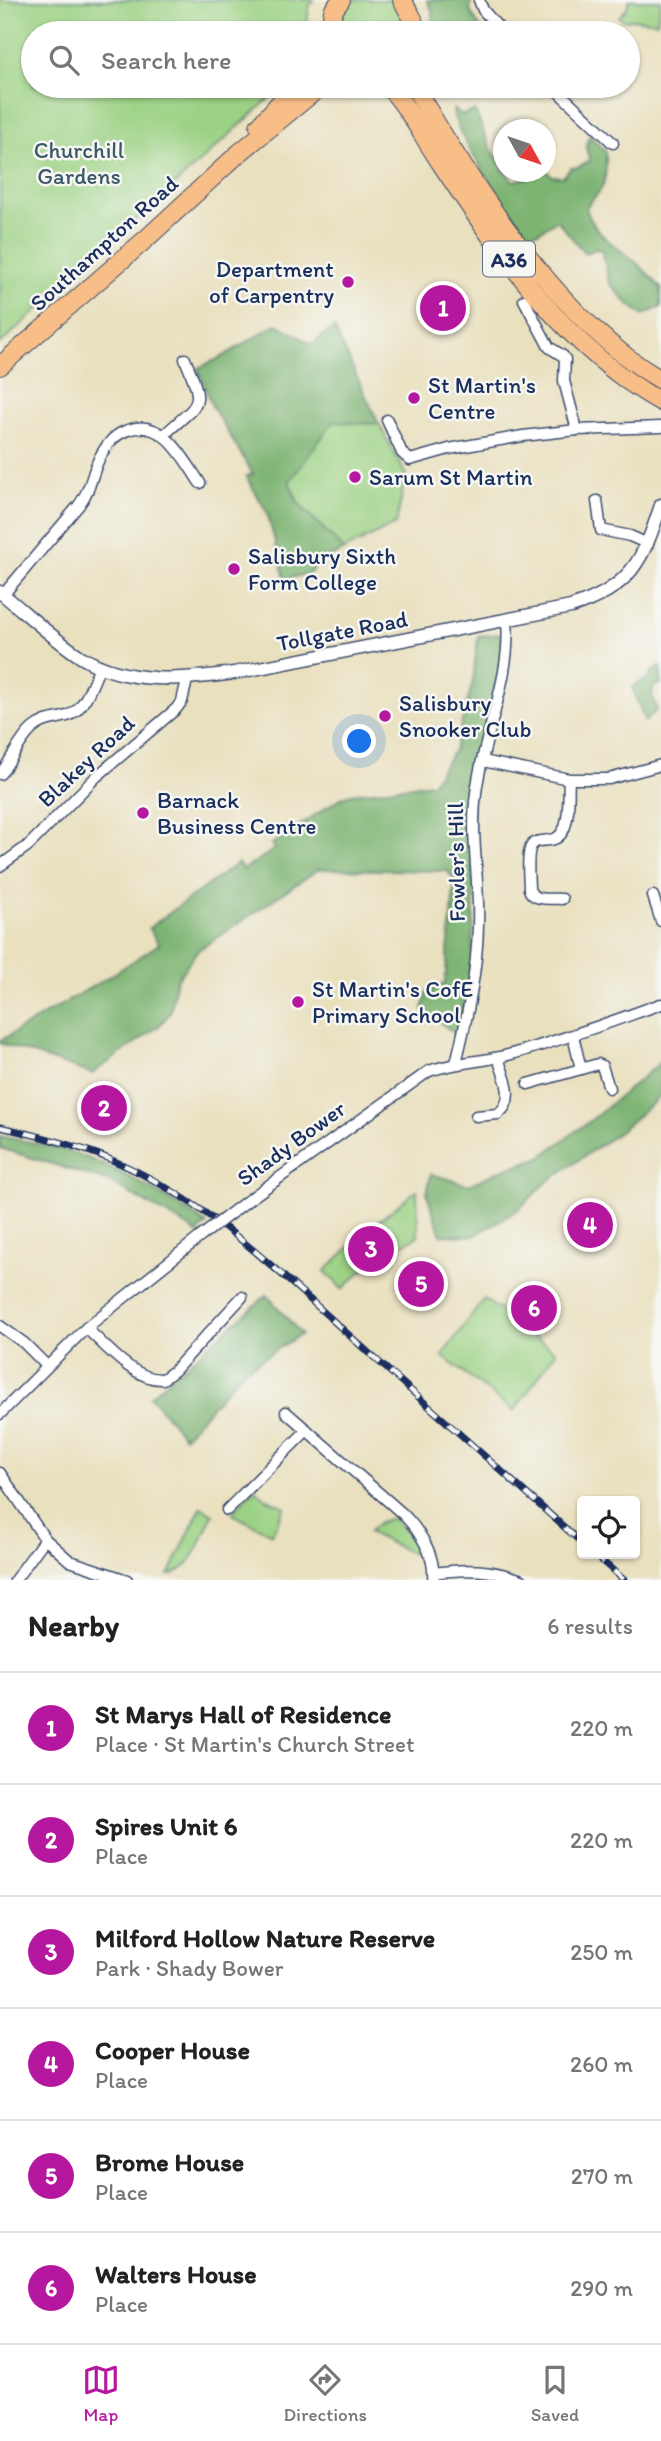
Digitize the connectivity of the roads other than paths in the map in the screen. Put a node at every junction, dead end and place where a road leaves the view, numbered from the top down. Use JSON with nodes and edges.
{"nodes":[{"id":1,"x":402,"y":0,"type":"edge"},
{"id":2,"x":415,"y":0,"type":"edge"},
{"id":3,"x":479,"y":0,"type":"edge"},
{"id":4,"x":333,"y":3,"type":"edge"},
{"id":5,"x":323,"y":21,"type":"edge"},
{"id":6,"x":331,"y":21,"type":"edge"},
{"id":7,"x":413,"y":21,"type":"edge"},
{"id":8,"x":423,"y":21,"type":"edge"},
{"id":9,"x":493,"y":21,"type":"edge"},
{"id":10,"x":284,"y":98,"type":"edge"},
{"id":11,"x":290,"y":98,"type":"edge"},
{"id":12,"x":306,"y":98,"type":"edge"},
{"id":13,"x":398,"y":98,"type":"edge"},
{"id":14,"x":421,"y":98,"type":"edge"},
{"id":15,"x":423,"y":98,"type":"edge"},
{"id":16,"x":565,"y":98,"type":"edge"},
{"id":17,"x":425,"y":104,"type":"junction"},
{"id":18,"x":259,"y":126,"type":"junction"},
{"id":19,"x":613,"y":143,"type":"dead end"},
{"id":20,"x":238,"y":154,"type":"junction"},
{"id":21,"x":524,"y":300,"type":"dead end"},
{"id":22,"x":186,"y":359,"type":"dead end"},
{"id":23,"x":0,"y":366,"type":"edge"},
{"id":24,"x":661,"y":380,"type":"edge"},
{"id":25,"x":661,"y":402,"type":"edge"},
{"id":26,"x":387,"y":420,"type":"dead end"},
{"id":27,"x":661,"y":427,"type":"edge"},
{"id":28,"x":577,"y":430,"type":"junction"},
{"id":29,"x":164,"y":435,"type":"junction"},
{"id":30,"x":200,"y":483,"type":"dead end"},
{"id":31,"x":597,"y":501,"type":"dead end"},
{"id":32,"x":661,"y":505,"type":"edge"},
{"id":33,"x":648,"y":544,"type":"junction"},
{"id":34,"x":2,"y":593,"type":"edge"},
{"id":35,"x":507,"y":620,"type":"junction"},
{"id":36,"x":100,"y":666,"type":"junction"},
{"id":37,"x":187,"y":680,"type":"junction"},
{"id":38,"x":482,"y":761,"type":"junction"},
{"id":39,"x":661,"y":765,"type":"edge"},
{"id":40,"x":0,"y":774,"type":"edge"},
{"id":41,"x":569,"y":779,"type":"junction"},
{"id":42,"x":0,"y":866,"type":"edge"},
{"id":43,"x":653,"y":896,"type":"dead end"},
{"id":44,"x":562,"y":899,"type":"dead end"},
{"id":45,"x":661,"y":921,"type":"edge"},
{"id":46,"x":661,"y":1004,"type":"edge"},
{"id":47,"x":573,"y":1037,"type":"junction"},
{"id":48,"x":498,"y":1058,"type":"junction"},
{"id":49,"x":456,"y":1063,"type":"junction"},
{"id":50,"x":581,"y":1069,"type":"junction"},
{"id":51,"x":528,"y":1084,"type":"dead end"},
{"id":52,"x":609,"y":1087,"type":"dead end"},
{"id":53,"x":476,"y":1116,"type":"dead end"},
{"id":54,"x":242,"y":1297,"type":"dead end"},
{"id":55,"x":0,"y":1326,"type":"edge"},
{"id":56,"x":86,"y":1328,"type":"junction"},
{"id":57,"x":47,"y":1366,"type":"junction"},
{"id":58,"x":286,"y":1412,"type":"dead end"},
{"id":59,"x":0,"y":1414,"type":"edge"},
{"id":60,"x":307,"y":1430,"type":"junction"},
{"id":61,"x":0,"y":1473,"type":"edge"},
{"id":62,"x":227,"y":1510,"type":"dead end"},
{"id":63,"x":45,"y":1539,"type":"junction"},
{"id":64,"x":433,"y":1577,"type":"edge"},
{"id":65,"x":15,"y":1580,"type":"edge"},
{"id":66,"x":127,"y":1580,"type":"edge"},
{"id":67,"x":522,"y":1580,"type":"edge"}],
"edges":[{"from":1,"to":7,"type":"highway"},
{"from":2,"to":8,"type":"highway"},
{"from":3,"to":9,"type":"street"},
{"from":4,"to":5,"type":"highway"},
{"from":4,"to":6,"type":"highway"},
{"from":10,"to":18,"type":"highway"},
{"from":11,"to":18,"type":"highway","name":"Southampton Road"},
{"from":12,"to":20,"type":"highway","name":"Southampton Road"},
{"from":13,"to":25,"type":"highway","number":"A36"},
{"from":14,"to":17,"type":"highway","number":"A36"},
{"from":15,"to":17,"type":"highway"},
{"from":16,"to":19,"type":"street"},
{"from":17,"to":24,"type":"highway","number":"A36"},
{"from":18,"to":20,"type":"highway","name":"Southampton Road"},
{"from":20,"to":23,"type":"highway","name":"Southampton Road"},
{"from":21,"to":28,"type":"street"},
{"from":22,"to":29,"type":"street"},
{"from":26,"to":28,"type":"street"},
{"from":27,"to":28,"type":"street"},
{"from":29,"to":30,"type":"street"},
{"from":29,"to":34,"type":"street"},
{"from":31,"to":33,"type":"street"},
{"from":32,"to":33,"type":"street","name":"Tollgate Road"},
{"from":33,"to":35,"type":"street","name":"Tollgate Road"},
{"from":34,"to":36,"type":"street","name":"Tollgate Road"},
{"from":35,"to":37,"type":"street","name":"Tollgate Road"},
{"from":35,"to":38,"type":"street","name":"Fowler's Hill"},
{"from":36,"to":37,"type":"street","name":"Tollgate Road"},
{"from":36,"to":40,"type":"street"},
{"from":37,"to":42,"type":"street","name":"Blakey Road"},
{"from":38,"to":41,"type":"street"},
{"from":38,"to":49,"type":"street","name":"Fowler's Hill"},
{"from":39,"to":41,"type":"street"},
{"from":41,"to":44,"type":"street"},
{"from":43,"to":45,"type":"street"},
{"from":46,"to":47,"type":"street","name":"Shady Bower"},
{"from":47,"to":48,"type":"street","name":"Shady Bower"},
{"from":47,"to":50,"type":"street"},
{"from":48,"to":49,"type":"street","name":"Shady Bower"},
{"from":48,"to":53,"type":"street"},
{"from":49,"to":56,"type":"street","name":"Shady Bower","bridge":true},
{"from":50,"to":51,"type":"street"},
{"from":50,"to":52,"type":"street"},
{"from":54,"to":56,"type":"street"},
{"from":55,"to":57,"type":"street"},
{"from":56,"to":57,"type":"street","name":"Shady Bower"},
{"from":57,"to":59,"type":"street","name":"Shady Bower"},
{"from":58,"to":60,"type":"street"},
{"from":60,"to":62,"type":"street"},
{"from":60,"to":64,"type":"street"},
{"from":61,"to":63,"type":"street"},
{"from":63,"to":65,"type":"street"},
{"from":63,"to":66,"type":"street"},
{"from":64,"to":67,"type":"street"}]}
